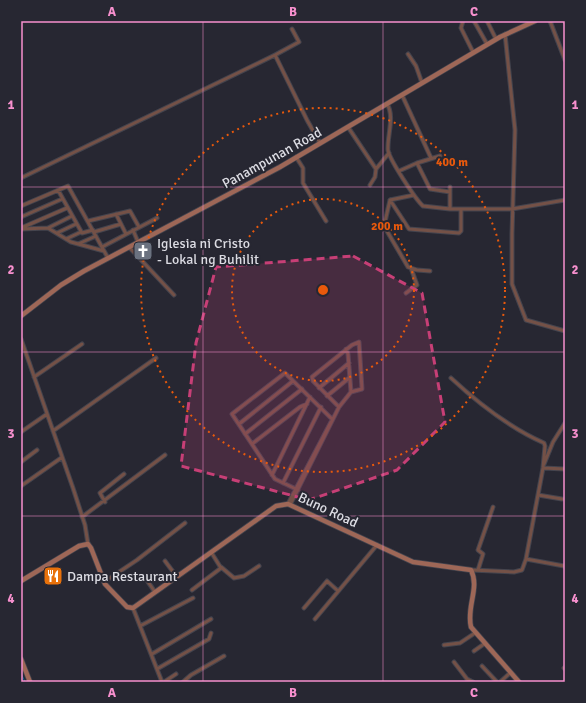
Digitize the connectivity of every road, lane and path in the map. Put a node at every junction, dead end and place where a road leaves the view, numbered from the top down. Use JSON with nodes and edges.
{"nodes":[{"id":1,"x":463,"y":21,"type":"edge"},
{"id":2,"x":474,"y":21,"type":"edge"},
{"id":3,"x":487,"y":21,"type":"edge"},
{"id":4,"x":550,"y":21,"type":"edge"},
{"id":5,"x":532,"y":22,"type":"edge"},
{"id":6,"x":292,"y":29,"type":"dead end"},
{"id":7,"x":505,"y":34,"type":"junction"},
{"id":8,"x":496,"y":39,"type":"junction"},
{"id":9,"x":487,"y":44,"type":"junction"},
{"id":10,"x":473,"y":52,"type":"junction"},
{"id":11,"x":408,"y":54,"type":"dead end"},
{"id":12,"x":275,"y":55,"type":"junction"},
{"id":13,"x":565,"y":60,"type":"edge"},
{"id":14,"x":422,"y":83,"type":"junction"},
{"id":15,"x":402,"y":95,"type":"junction"},
{"id":16,"x":387,"y":104,"type":"junction"},
{"id":17,"x":348,"y":127,"type":"junction"},
{"id":18,"x":320,"y":143,"type":"junction"},
{"id":19,"x":389,"y":153,"type":"junction"},
{"id":20,"x":440,"y":156,"type":"dead end"},
{"id":21,"x":296,"y":157,"type":"junction"},
{"id":22,"x":431,"y":158,"type":"junction"},
{"id":23,"x":417,"y":163,"type":"junction"},
{"id":24,"x":376,"y":169,"type":"junction"},
{"id":25,"x":399,"y":171,"type":"junction"},
{"id":26,"x":21,"y":178,"type":"edge"},
{"id":27,"x":370,"y":185,"type":"dead end"},
{"id":28,"x":450,"y":187,"type":"dead end"},
{"id":29,"x":58,"y":190,"type":"junction"},
{"id":30,"x":450,"y":192,"type":"junction"},
{"id":31,"x":414,"y":195,"type":"junction"},
{"id":32,"x":62,"y":199,"type":"junction"},
{"id":33,"x":390,"y":200,"type":"junction"},
{"id":34,"x":565,"y":200,"type":"edge"},
{"id":35,"x":21,"y":206,"type":"edge"},
{"id":36,"x":67,"y":208,"type":"junction"},
{"id":37,"x":450,"y":209,"type":"junction"},
{"id":38,"x":461,"y":209,"type":"junction"},
{"id":39,"x":512,"y":209,"type":"junction"},
{"id":40,"x":116,"y":214,"type":"junction"},
{"id":41,"x":72,"y":216,"type":"junction"},
{"id":42,"x":21,"y":218,"type":"edge"},
{"id":43,"x":157,"y":218,"type":"dead end"},
{"id":44,"x":88,"y":221,"type":"junction"},
{"id":45,"x":326,"y":221,"type":"dead end"},
{"id":46,"x":76,"y":224,"type":"junction"},
{"id":47,"x":121,"y":224,"type":"junction"},
{"id":48,"x":139,"y":227,"type":"junction"},
{"id":49,"x":48,"y":228,"type":"junction"},
{"id":50,"x":21,"y":229,"type":"edge"},
{"id":51,"x":133,"y":230,"type":"junction"},
{"id":52,"x":94,"y":231,"type":"junction"},
{"id":53,"x":80,"y":232,"type":"junction"},
{"id":54,"x":57,"y":233,"type":"junction"},
{"id":55,"x":126,"y":234,"type":"junction"},
{"id":56,"x":96,"y":236,"type":"junction"},
{"id":57,"x":66,"y":239,"type":"junction"},
{"id":58,"x":138,"y":242,"type":"junction"},
{"id":59,"x":78,"y":244,"type":"junction"},
{"id":60,"x":102,"y":247,"type":"junction"},
{"id":61,"x":129,"y":247,"type":"junction"},
{"id":62,"x":104,"y":251,"type":"junction"},
{"id":63,"x":108,"y":258,"type":"junction"},
{"id":64,"x":411,"y":268,"type":"junction"},
{"id":65,"x":430,"y":271,"type":"dead end"},
{"id":66,"x":406,"y":293,"type":"dead end"},
{"id":67,"x":174,"y":295,"type":"dead end"},
{"id":68,"x":21,"y":316,"type":"edge"},
{"id":69,"x":565,"y":331,"type":"edge"},
{"id":70,"x":21,"y":339,"type":"edge"},
{"id":71,"x":82,"y":344,"type":"dead end"},
{"id":72,"x":346,"y":349,"type":"junction"},
{"id":73,"x":25,"y":350,"type":"junction"},
{"id":74,"x":21,"y":353,"type":"edge"},
{"id":75,"x":156,"y":358,"type":"dead end"},
{"id":76,"x":349,"y":363,"type":"junction"},
{"id":77,"x":34,"y":378,"type":"junction"},
{"id":78,"x":350,"y":378,"type":"junction"},
{"id":79,"x":451,"y":378,"type":"dead end"},
{"id":80,"x":293,"y":381,"type":"junction"},
{"id":81,"x":319,"y":388,"type":"junction"},
{"id":82,"x":302,"y":389,"type":"junction"},
{"id":83,"x":351,"y":392,"type":"junction"},
{"id":84,"x":327,"y":396,"type":"junction"},
{"id":85,"x":310,"y":397,"type":"junction"},
{"id":86,"x":307,"y":404,"type":"junction"},
{"id":87,"x":321,"y":407,"type":"junction"},
{"id":88,"x":339,"y":407,"type":"junction"},
{"id":89,"x":47,"y":414,"type":"junction"},
{"id":90,"x":331,"y":420,"type":"junction"},
{"id":91,"x":565,"y":422,"type":"edge"},
{"id":92,"x":239,"y":424,"type":"junction"},
{"id":93,"x":53,"y":431,"type":"junction"},
{"id":94,"x":21,"y":432,"type":"edge"},
{"id":95,"x":245,"y":434,"type":"junction"},
{"id":96,"x":252,"y":444,"type":"junction"},
{"id":97,"x":37,"y":450,"type":"dead end"},
{"id":98,"x":165,"y":455,"type":"dead end"},
{"id":99,"x":61,"y":458,"type":"junction"},
{"id":100,"x":21,"y":462,"type":"edge"},
{"id":101,"x":543,"y":468,"type":"junction"},
{"id":102,"x":565,"y":469,"type":"edge"},
{"id":103,"x":124,"y":474,"type":"dead end"},
{"id":104,"x":272,"y":475,"type":"junction"},
{"id":105,"x":283,"y":483,"type":"junction"},
{"id":106,"x":21,"y":486,"type":"edge"},
{"id":107,"x":297,"y":489,"type":"junction"},
{"id":108,"x":538,"y":495,"type":"junction"},
{"id":109,"x":562,"y":499,"type":"dead end"},
{"id":110,"x":105,"y":502,"type":"junction"},
{"id":111,"x":289,"y":505,"type":"junction"},
{"id":112,"x":493,"y":507,"type":"dead end"},
{"id":113,"x":82,"y":517,"type":"junction"},
{"id":114,"x":185,"y":523,"type":"dead end"},
{"id":115,"x":88,"y":544,"type":"junction"},
{"id":116,"x":377,"y":545,"type":"junction"},
{"id":117,"x":211,"y":552,"type":"junction"},
{"id":118,"x":526,"y":559,"type":"junction"},
{"id":119,"x":164,"y":561,"type":"dead end"},
{"id":120,"x":259,"y":566,"type":"dead end"},
{"id":121,"x":564,"y":566,"type":"edge"},
{"id":122,"x":221,"y":567,"type":"junction"},
{"id":123,"x":471,"y":570,"type":"junction"},
{"id":124,"x":478,"y":570,"type":"junction"},
{"id":125,"x":144,"y":576,"type":"dead end"},
{"id":126,"x":176,"y":577,"type":"junction"},
{"id":127,"x":21,"y":581,"type":"edge"},
{"id":128,"x":104,"y":582,"type":"junction"},
{"id":129,"x":192,"y":590,"type":"dead end"},
{"id":130,"x":337,"y":590,"type":"junction"},
{"id":131,"x":155,"y":592,"type":"junction"},
{"id":132,"x":193,"y":598,"type":"dead end"},
{"id":133,"x":133,"y":608,"type":"junction"},
{"id":134,"x":304,"y":608,"type":"dead end"},
{"id":135,"x":212,"y":619,"type":"dead end"},
{"id":136,"x":314,"y":619,"type":"dead end"},
{"id":137,"x":140,"y":626,"type":"junction"},
{"id":138,"x":211,"y":633,"type":"dead end"},
{"id":139,"x":475,"y":633,"type":"junction"},
{"id":140,"x":484,"y":644,"type":"junction"},
{"id":141,"x":444,"y":645,"type":"dead end"},
{"id":142,"x":474,"y":651,"type":"dead end"},
{"id":143,"x":152,"y":654,"type":"junction"},
{"id":144,"x":224,"y":656,"type":"dead end"},
{"id":145,"x":21,"y":659,"type":"edge"},
{"id":146,"x":454,"y":662,"type":"dead end"},
{"id":147,"x":482,"y":666,"type":"dead end"},
{"id":148,"x":157,"y":669,"type":"junction"},
{"id":149,"x":510,"y":673,"type":"junction"},
{"id":150,"x":176,"y":674,"type":"dead end"},
{"id":151,"x":30,"y":682,"type":"edge"},
{"id":152,"x":163,"y":682,"type":"edge"},
{"id":153,"x":183,"y":682,"type":"edge"},
{"id":154,"x":473,"y":682,"type":"edge"},
{"id":155,"x":498,"y":682,"type":"edge"},
{"id":156,"x":519,"y":682,"type":"edge"}],
"edges":[{"from":1,"to":10,"type":"street"},
{"from":2,"to":9,"type":"street"},
{"from":3,"to":8,"type":"street"},
{"from":4,"to":13,"type":"street"},
{"from":5,"to":7,"type":"street","name":"Panampunan Road"},
{"from":6,"to":12,"type":"street"},
{"from":7,"to":8,"type":"street","name":"Panampunan Road"},
{"from":7,"to":39,"type":"street"},
{"from":8,"to":9,"type":"street","name":"Panampunan Road"},
{"from":9,"to":10,"type":"street","name":"Panampunan Road"},
{"from":10,"to":14,"type":"street","name":"Panampunan Road"},
{"from":11,"to":14,"type":"street"},
{"from":12,"to":18,"type":"street"},
{"from":12,"to":26,"type":"street"},
{"from":14,"to":15,"type":"street","name":"Panampunan Road"},
{"from":15,"to":16,"type":"street","name":"Panampunan Road"},
{"from":15,"to":22,"type":"street"},
{"from":16,"to":17,"type":"street","name":"Panampunan Road"},
{"from":16,"to":19,"type":"street"},
{"from":17,"to":18,"type":"street","name":"Panampunan Road"},
{"from":17,"to":24,"type":"street"},
{"from":18,"to":21,"type":"street","name":"Panampunan Road"},
{"from":19,"to":24,"type":"street"},
{"from":19,"to":25,"type":"street"},
{"from":20,"to":22,"type":"street"},
{"from":21,"to":45,"type":"street"},
{"from":21,"to":58,"type":"street","name":"Panampunan Road"},
{"from":22,"to":23,"type":"street"},
{"from":23,"to":25,"type":"street"},
{"from":23,"to":30,"type":"street"},
{"from":24,"to":27,"type":"street"},
{"from":25,"to":31,"type":"street"},
{"from":28,"to":30,"type":"street"},
{"from":29,"to":32,"type":"street"},
{"from":29,"to":35,"type":"street"},
{"from":29,"to":44,"type":"street"},
{"from":30,"to":37,"type":"street"},
{"from":31,"to":33,"type":"street"},
{"from":31,"to":37,"type":"street"},
{"from":32,"to":36,"type":"street"},
{"from":32,"to":42,"type":"street"},
{"from":33,"to":38,"type":"street"},
{"from":33,"to":64,"type":"street"},
{"from":34,"to":39,"type":"street"},
{"from":36,"to":41,"type":"street"},
{"from":36,"to":50,"type":"street"},
{"from":37,"to":38,"type":"street"},
{"from":38,"to":39,"type":"street"},
{"from":39,"to":69,"type":"street"},
{"from":40,"to":44,"type":"street"},
{"from":40,"to":47,"type":"street"},
{"from":40,"to":48,"type":"street"},
{"from":41,"to":46,"type":"street"},
{"from":41,"to":49,"type":"street"},
{"from":43,"to":48,"type":"street"},
{"from":44,"to":52,"type":"street"},
{"from":46,"to":53,"type":"street"},
{"from":46,"to":54,"type":"street"},
{"from":47,"to":52,"type":"street"},
{"from":47,"to":55,"type":"street"},
{"from":48,"to":51,"type":"street"},
{"from":49,"to":50,"type":"street"},
{"from":49,"to":54,"type":"street"},
{"from":51,"to":55,"type":"street"},
{"from":51,"to":58,"type":"street"},
{"from":52,"to":53,"type":"street"},
{"from":52,"to":56,"type":"street"},
{"from":53,"to":57,"type":"street"},
{"from":54,"to":57,"type":"street"},
{"from":55,"to":60,"type":"street"},
{"from":56,"to":59,"type":"street"},
{"from":56,"to":60,"type":"street"},
{"from":57,"to":59,"type":"street"},
{"from":58,"to":61,"type":"street","name":"Panampunan Road"},
{"from":59,"to":62,"type":"street"},
{"from":60,"to":62,"type":"street"},
{"from":61,"to":63,"type":"street","name":"Panampunan Road"},
{"from":61,"to":67,"type":"street"},
{"from":62,"to":63,"type":"street"},
{"from":63,"to":68,"type":"street","name":"Panampunan Road"},
{"from":64,"to":65,"type":"street"},
{"from":64,"to":66,"type":"street"},
{"from":70,"to":73,"type":"street"},
{"from":71,"to":77,"type":"street"},
{"from":72,"to":76,"type":"street"},
{"from":72,"to":81,"type":"street"},
{"from":72,"to":83,"type":"street"},
{"from":73,"to":74,"type":"street"},
{"from":73,"to":77,"type":"street"},
{"from":75,"to":93,"type":"street"},
{"from":76,"to":78,"type":"street"},
{"from":76,"to":81,"type":"street"},
{"from":77,"to":89,"type":"street"},
{"from":78,"to":83,"type":"street"},
{"from":78,"to":84,"type":"street"},
{"from":79,"to":101,"type":"street"},
{"from":80,"to":82,"type":"street"},
{"from":80,"to":92,"type":"street"},
{"from":80,"to":92,"type":"street"},
{"from":81,"to":84,"type":"street"},
{"from":82,"to":85,"type":"street"},
{"from":82,"to":95,"type":"street"},
{"from":83,"to":88,"type":"street"},
{"from":84,"to":88,"type":"street"},
{"from":85,"to":86,"type":"street"},
{"from":85,"to":87,"type":"street"},
{"from":86,"to":96,"type":"street"},
{"from":86,"to":104,"type":"street"},
{"from":87,"to":90,"type":"street"},
{"from":87,"to":105,"type":"street"},
{"from":88,"to":90,"type":"street"},
{"from":89,"to":93,"type":"street"},
{"from":89,"to":94,"type":"street"},
{"from":90,"to":107,"type":"street"},
{"from":91,"to":101,"type":"street"},
{"from":92,"to":95,"type":"street"},
{"from":93,"to":99,"type":"street"},
{"from":95,"to":96,"type":"street"},
{"from":96,"to":104,"type":"street"},
{"from":97,"to":100,"type":"street"},
{"from":98,"to":110,"type":"street"},
{"from":99,"to":106,"type":"street"},
{"from":99,"to":113,"type":"street"},
{"from":101,"to":102,"type":"street"},
{"from":101,"to":108,"type":"street"},
{"from":103,"to":110,"type":"street"},
{"from":104,"to":105,"type":"street"},
{"from":105,"to":107,"type":"street"},
{"from":107,"to":111,"type":"street"},
{"from":108,"to":109,"type":"street"},
{"from":108,"to":118,"type":"street"},
{"from":110,"to":113,"type":"street"},
{"from":111,"to":116,"type":"street","name":"Buno Road"},
{"from":111,"to":117,"type":"street","name":"Buno Road"},
{"from":112,"to":124,"type":"street"},
{"from":113,"to":115,"type":"street"},
{"from":114,"to":128,"type":"street"},
{"from":115,"to":127,"type":"street"},
{"from":115,"to":128,"type":"street"},
{"from":116,"to":123,"type":"street","name":"Buno Road"},
{"from":116,"to":130,"type":"street"},
{"from":117,"to":122,"type":"street"},
{"from":117,"to":126,"type":"street","name":"Buno Road"},
{"from":118,"to":121,"type":"street"},
{"from":118,"to":124,"type":"street","name":"Buno Road"},
{"from":119,"to":126,"type":"street"},
{"from":120,"to":122,"type":"street"},
{"from":122,"to":129,"type":"street"},
{"from":123,"to":124,"type":"street","name":"Buno Road"},
{"from":123,"to":139,"type":"street"},
{"from":125,"to":131,"type":"street"},
{"from":126,"to":131,"type":"street","name":"Buno Road"},
{"from":128,"to":133,"type":"street"},
{"from":130,"to":134,"type":"street"},
{"from":130,"to":136,"type":"street"},
{"from":131,"to":133,"type":"street","name":"Buno Road"},
{"from":132,"to":137,"type":"street"},
{"from":133,"to":137,"type":"street"},
{"from":135,"to":143,"type":"street"},
{"from":137,"to":143,"type":"street"},
{"from":138,"to":148,"type":"street"},
{"from":139,"to":140,"type":"street"},
{"from":139,"to":141,"type":"street"},
{"from":140,"to":142,"type":"street"},
{"from":140,"to":149,"type":"street"},
{"from":143,"to":148,"type":"street"},
{"from":144,"to":153,"type":"street"},
{"from":145,"to":151,"type":"street"},
{"from":146,"to":154,"type":"street"},
{"from":147,"to":155,"type":"street"},
{"from":148,"to":152,"type":"street"},
{"from":149,"to":155,"type":"street"},
{"from":149,"to":156,"type":"street"},
{"from":150,"to":152,"type":"street"}]}
